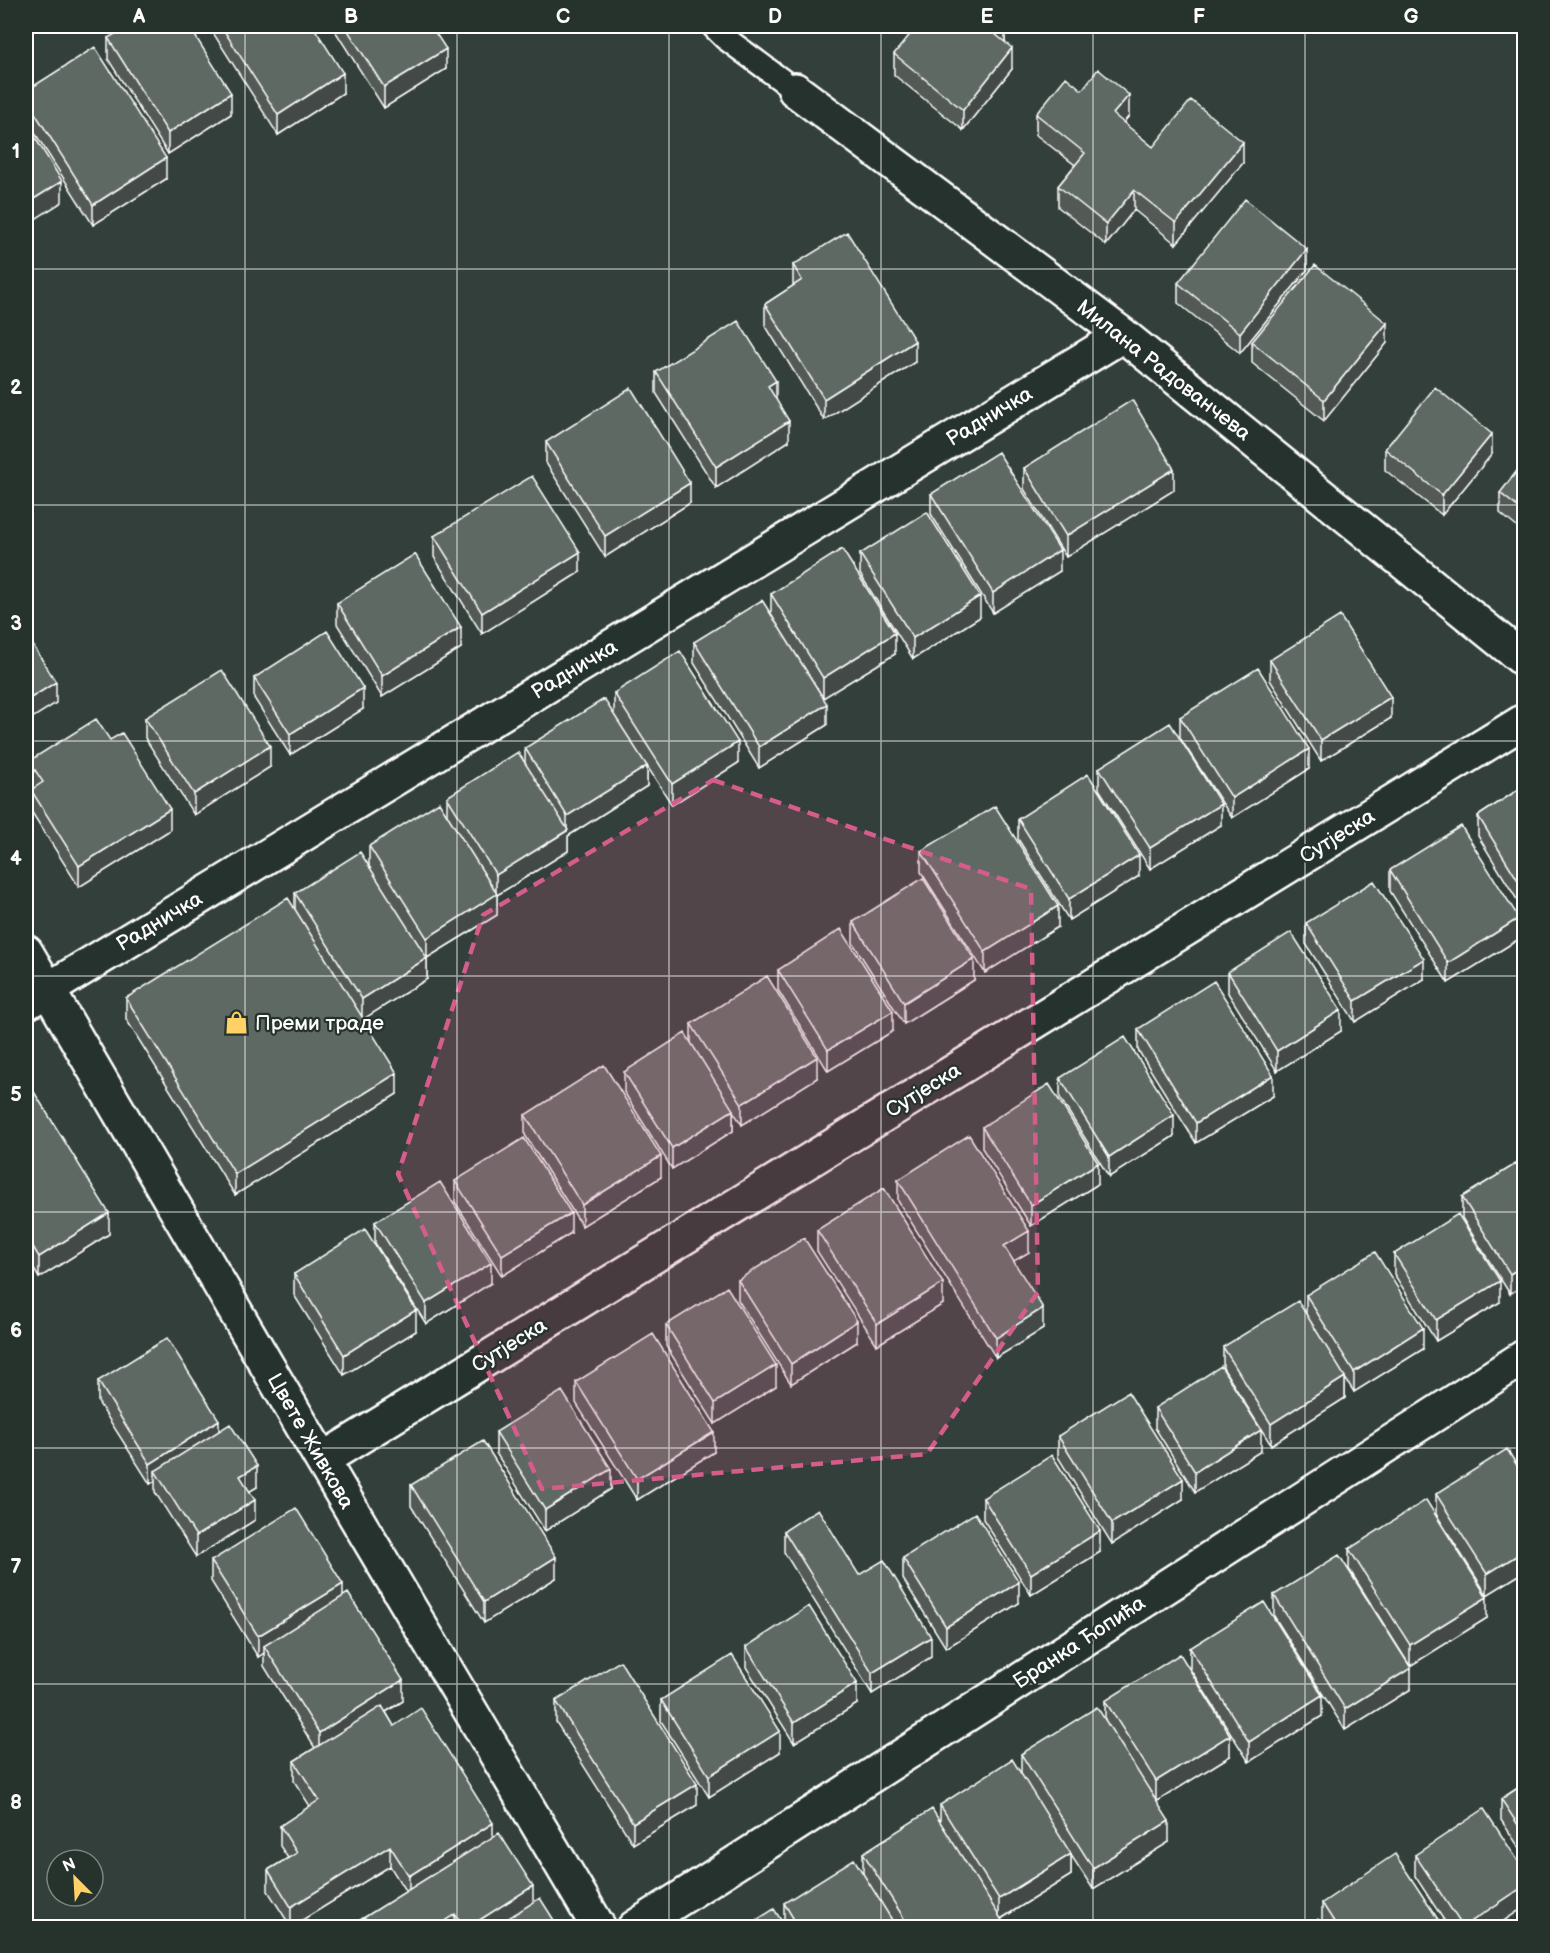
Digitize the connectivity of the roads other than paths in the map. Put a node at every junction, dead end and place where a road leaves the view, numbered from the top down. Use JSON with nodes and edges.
{"nodes":[{"id":1,"x":713,"y":26,"type":"edge"},
{"id":2,"x":795,"y":90,"type":"joint"},
{"id":3,"x":1123,"y":335,"type":"junction"},
{"id":4,"x":1524,"y":660,"type":"edge"},
{"id":5,"x":1524,"y":721,"type":"edge"},
{"id":6,"x":26,"y":952,"type":"edge"},
{"id":7,"x":37,"y":996,"type":"edge"},
{"id":8,"x":1524,"y":1357,"type":"edge"},
{"id":9,"x":322,"y":1460,"type":"junction"},
{"id":10,"x":599,"y":1928,"type":"edge"},
{"id":11,"x":634,"y":1928,"type":"edge"}],
"edges":[{"from":1,"to":2,"type":"lane"},
{"from":2,"to":3,"type":"street","name":"Милана Радованчева"},
{"from":3,"to":4,"type":"street","name":"Милана Радованчева"},
{"from":3,"to":7,"type":"street","name":"Радничка"},
{"from":5,"to":9,"type":"street","name":"Сутјеска"},
{"from":6,"to":7,"type":"street","name":"Цвете Живкова"},
{"from":7,"to":9,"type":"street","name":"Цвете Живкова"},
{"from":8,"to":11,"type":"street","name":"Бранка Ћопића"},
{"from":9,"to":10,"type":"street","name":"Цвете Живкова"}]}
